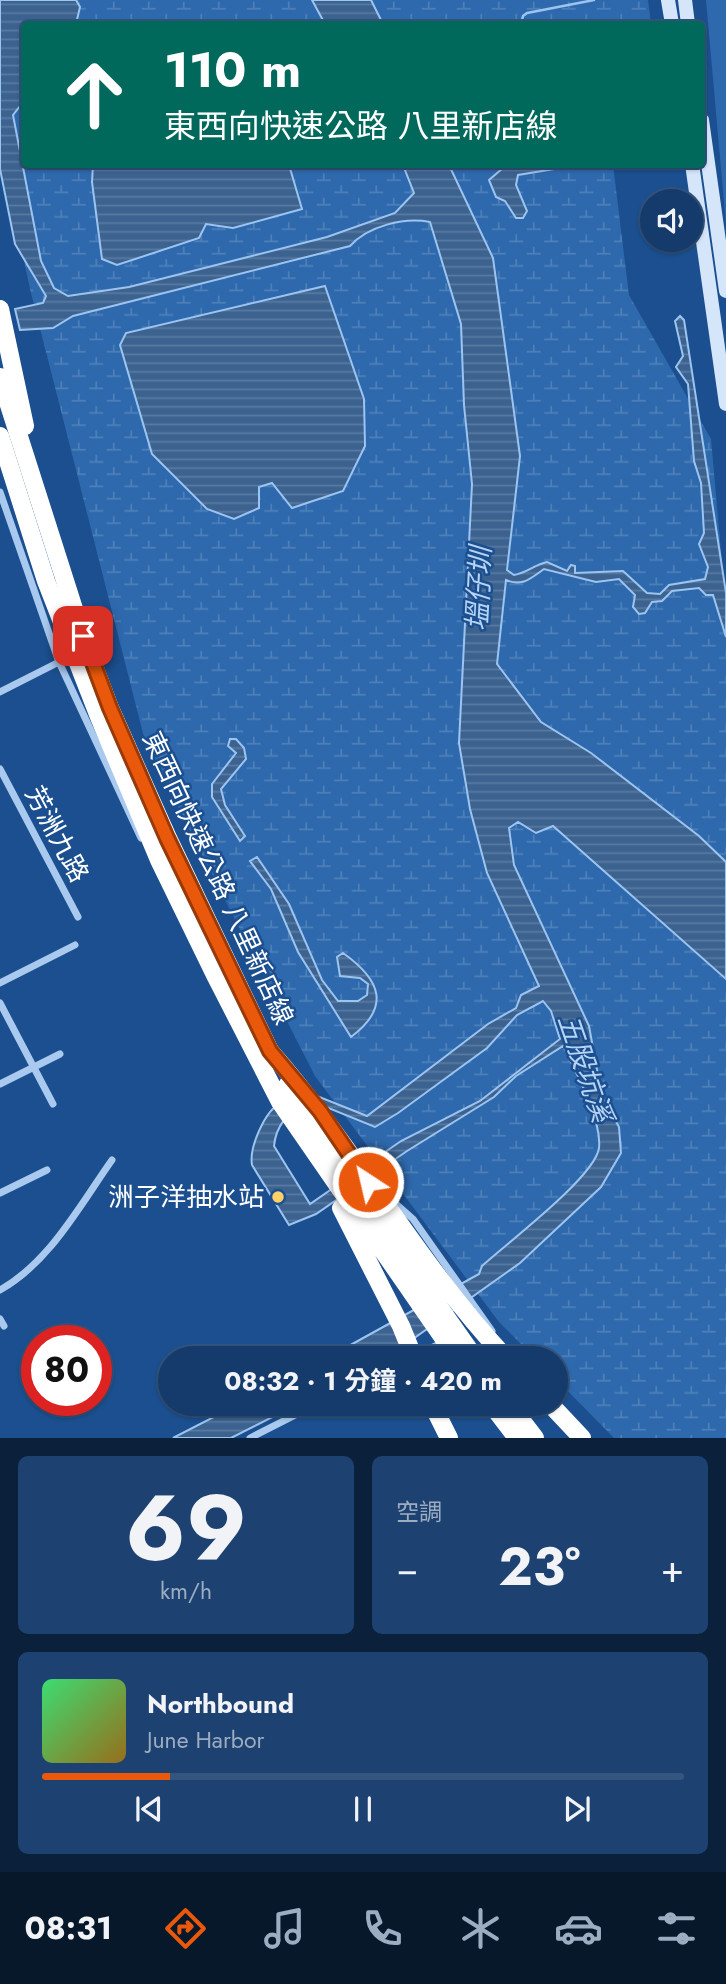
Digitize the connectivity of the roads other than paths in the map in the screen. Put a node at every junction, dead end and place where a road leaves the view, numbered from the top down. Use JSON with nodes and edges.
{"nodes":[{"id":1,"x":668,"y":0,"type":"edge"},
{"id":2,"x":685,"y":0,"type":"edge"},
{"id":3,"x":672,"y":21,"type":"edge"},
{"id":4,"x":688,"y":21,"type":"edge"},
{"id":5,"x":705,"y":141,"type":"edge"},
{"id":6,"x":693,"y":168,"type":"edge"},
{"id":7,"x":726,"y":291,"type":"edge"},
{"id":8,"x":0,"y":309,"type":"edge"},
{"id":9,"x":0,"y":377,"type":"edge"},
{"id":10,"x":726,"y":404,"type":"edge"},
{"id":11,"x":1,"y":442,"type":"edge"},
{"id":12,"x":35,"y":488,"type":"junction"},
{"id":13,"x":0,"y":492,"type":"edge"},
{"id":14,"x":59,"y":662,"type":"junction"},
{"id":15,"x":0,"y":692,"type":"edge"},
{"id":16,"x":0,"y":769,"type":"edge"},
{"id":17,"x":78,"y":917,"type":"dead end"},
{"id":18,"x":75,"y":945,"type":"dead end"},
{"id":19,"x":0,"y":983,"type":"edge"},
{"id":20,"x":0,"y":1003,"type":"edge"},
{"id":21,"x":270,"y":1051,"type":"junction"},
{"id":22,"x":60,"y":1054,"type":"dead end"},
{"id":23,"x":34,"y":1067,"type":"junction"},
{"id":24,"x":0,"y":1084,"type":"edge"},
{"id":25,"x":280,"y":1102,"type":"junction"},
{"id":26,"x":53,"y":1104,"type":"dead end"},
{"id":27,"x":112,"y":1160,"type":"dead end"},
{"id":28,"x":47,"y":1170,"type":"dead end"},
{"id":29,"x":334,"y":1172,"type":"junction"},
{"id":30,"x":380,"y":1192,"type":"junction"},
{"id":31,"x":0,"y":1193,"type":"edge"},
{"id":32,"x":357,"y":1208,"type":"junction"},
{"id":33,"x":413,"y":1219,"type":"junction"},
{"id":34,"x":383,"y":1241,"type":"junction"},
{"id":35,"x":0,"y":1290,"type":"edge"},
{"id":36,"x":412,"y":1306,"type":"dead end"},
{"id":37,"x":403,"y":1311,"type":"dead end"},
{"id":38,"x":393,"y":1316,"type":"dead end"},
{"id":39,"x":409,"y":1346,"type":"edge"},
{"id":40,"x":434,"y":1346,"type":"edge"},
{"id":41,"x":449,"y":1346,"type":"edge"},
{"id":42,"x":454,"y":1346,"type":"edge"},
{"id":43,"x":467,"y":1346,"type":"edge"},
{"id":44,"x":496,"y":1346,"type":"edge"},
{"id":45,"x":498,"y":1346,"type":"edge"},
{"id":46,"x":293,"y":1416,"type":"edge"},
{"id":47,"x":438,"y":1416,"type":"edge"},
{"id":48,"x":507,"y":1416,"type":"edge"},
{"id":49,"x":509,"y":1416,"type":"edge"},
{"id":50,"x":512,"y":1416,"type":"edge"},
{"id":51,"x":557,"y":1416,"type":"edge"},
{"id":52,"x":561,"y":1416,"type":"edge"},
{"id":53,"x":250,"y":1438,"type":"edge"},
{"id":54,"x":449,"y":1438,"type":"edge"},
{"id":55,"x":517,"y":1438,"type":"edge"},
{"id":56,"x":524,"y":1438,"type":"edge"},
{"id":57,"x":535,"y":1438,"type":"edge"},
{"id":58,"x":573,"y":1438,"type":"edge"},
{"id":59,"x":582,"y":1438,"type":"edge"}],
"edges":[{"from":1,"to":3,"type":"street"},
{"from":2,"to":4,"type":"street"},
{"from":5,"to":7,"type":"street"},
{"from":6,"to":10,"type":"street"},
{"from":8,"to":12,"type":"highway"},
{"from":9,"to":12,"type":"highway","name":"東西向快速公路 八里新店線"},
{"from":11,"to":25,"type":"highway","name":"東西向快速公路 八里新店線","bridge":true},
{"from":12,"to":21,"type":"highway","name":"東西向快速公路 八里新店線"},
{"from":13,"to":14,"type":"street"},
{"from":14,"to":15,"type":"street"},
{"from":14,"to":29,"type":"street"},
{"from":16,"to":17,"type":"street","name":"芳洲九路"},
{"from":18,"to":19,"type":"street"},
{"from":20,"to":23,"type":"street"},
{"from":21,"to":43,"type":"highway","name":"東西向快速公路 八里新店線","bridge":true},
{"from":21,"to":44,"type":"highway","bridge":true},
{"from":22,"to":23,"type":"street"},
{"from":23,"to":24,"type":"street"},
{"from":23,"to":26,"type":"street"},
{"from":25,"to":39,"type":"highway","bridge":true},
{"from":25,"to":41,"type":"highway","name":"東西向快速公路 八里新店線","bridge":true},
{"from":27,"to":35,"type":"street"},
{"from":28,"to":31,"type":"street"},
{"from":29,"to":30,"type":"street"},
{"from":29,"to":32,"type":"street"},
{"from":30,"to":32,"type":"street"},
{"from":30,"to":33,"type":"street"},
{"from":32,"to":34,"type":"street"},
{"from":33,"to":34,"type":"street"},
{"from":33,"to":45,"type":"street"},
{"from":34,"to":36,"type":"street"},
{"from":37,"to":38,"type":"street"},
{"from":40,"to":42,"type":"street"},
{"from":46,"to":53,"type":"street"},
{"from":47,"to":54,"type":"highway"},
{"from":48,"to":55,"type":"highway"},
{"from":49,"to":56,"type":"street"},
{"from":50,"to":57,"type":"highway"},
{"from":51,"to":58,"type":"highway"},
{"from":52,"to":59,"type":"highway"}]}
